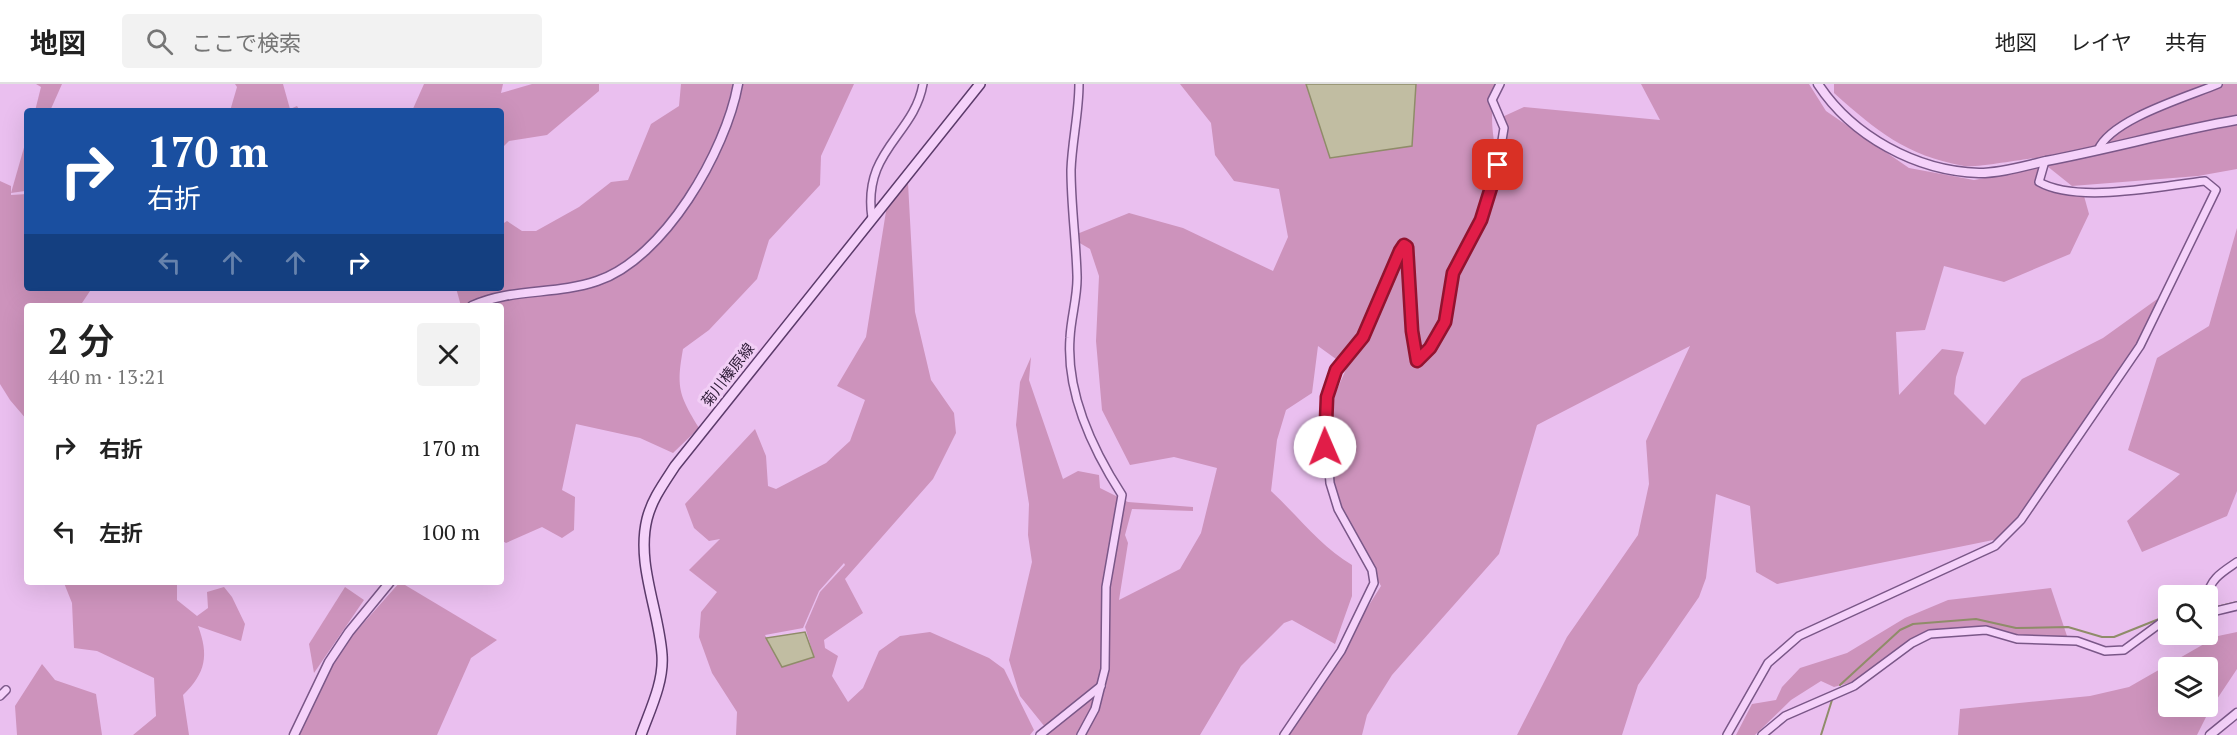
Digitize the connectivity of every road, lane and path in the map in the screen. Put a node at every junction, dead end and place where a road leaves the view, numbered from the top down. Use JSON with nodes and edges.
{"nodes":[{"id":1,"x":738,"y":84,"type":"edge"},
{"id":2,"x":923,"y":84,"type":"edge"},
{"id":3,"x":980,"y":84,"type":"edge"},
{"id":4,"x":1079,"y":84,"type":"edge"},
{"id":5,"x":1500,"y":84,"type":"edge"},
{"id":6,"x":1818,"y":84,"type":"edge"},
{"id":7,"x":2218,"y":84,"type":"edge"},
{"id":8,"x":2237,"y":120,"type":"edge"},
{"id":9,"x":2098,"y":150,"type":"junction"},
{"id":10,"x":2045,"y":162,"type":"junction"},
{"id":11,"x":872,"y":218,"type":"junction"},
{"id":12,"x":482,"y":303,"type":"edge"},
{"id":13,"x":2237,"y":562,"type":"edge"},
{"id":14,"x":388,"y":585,"type":"edge"},
{"id":15,"x":2212,"y":585,"type":"edge"},
{"id":16,"x":2237,"y":606,"type":"edge"},
{"id":17,"x":2218,"y":611,"type":"edge"},
{"id":18,"x":2158,"y":625,"type":"edge"},
{"id":19,"x":1101,"y":686,"type":"junction"},
{"id":20,"x":6,"y":690,"type":"dead end"},
{"id":21,"x":0,"y":696,"type":"edge"},
{"id":22,"x":2237,"y":713,"type":"edge"},
{"id":23,"x":294,"y":735,"type":"edge"},
{"id":24,"x":641,"y":735,"type":"edge"},
{"id":25,"x":1040,"y":735,"type":"edge"},
{"id":26,"x":1081,"y":735,"type":"edge"},
{"id":27,"x":1284,"y":735,"type":"edge"},
{"id":28,"x":1727,"y":735,"type":"edge"},
{"id":29,"x":1762,"y":735,"type":"edge"},
{"id":30,"x":2210,"y":735,"type":"edge"}],
"edges":[{"from":1,"to":12,"type":"street"},
{"from":2,"to":11,"type":"street"},
{"from":3,"to":11,"type":"main road","name":"菊川榛原線"},
{"from":4,"to":19,"type":"street"},
{"from":5,"to":27,"type":"street"},
{"from":6,"to":10,"type":"street"},
{"from":7,"to":9,"type":"street"},
{"from":8,"to":9,"type":"street"},
{"from":9,"to":10,"type":"street"},
{"from":10,"to":28,"type":"street"},
{"from":11,"to":24,"type":"main road","name":"菊川榛原線"},
{"from":13,"to":15,"type":"street"},
{"from":14,"to":23,"type":"street"},
{"from":16,"to":17,"type":"street"},
{"from":18,"to":29,"type":"street"},
{"from":19,"to":25,"type":"street"},
{"from":19,"to":26,"type":"street"},
{"from":20,"to":21,"type":"street"},
{"from":22,"to":30,"type":"street"}]}
